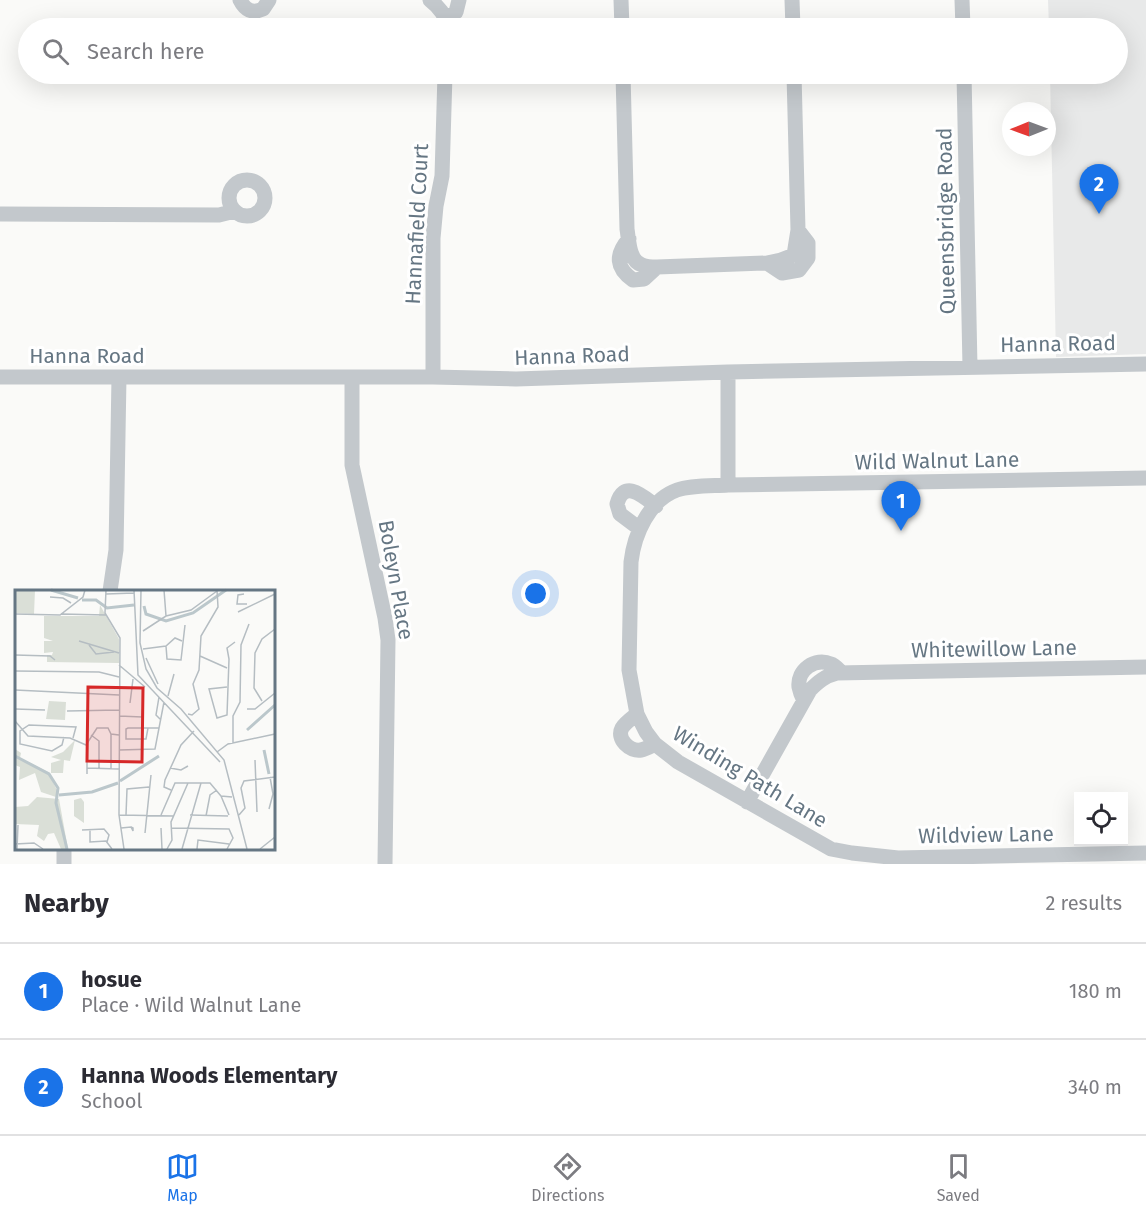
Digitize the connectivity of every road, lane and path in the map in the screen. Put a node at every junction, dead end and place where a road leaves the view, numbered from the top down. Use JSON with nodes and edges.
{"nodes":[{"id":1,"x":240,"y":0,"type":"edge"},
{"id":2,"x":269,"y":0,"type":"edge"},
{"id":3,"x":430,"y":0,"type":"edge"},
{"id":4,"x":459,"y":0,"type":"edge"},
{"id":5,"x":621,"y":0,"type":"edge"},
{"id":6,"x":792,"y":0,"type":"edge"},
{"id":7,"x":962,"y":0,"type":"edge"},
{"id":8,"x":444,"y":18,"type":"edge"},
{"id":9,"x":451,"y":18,"type":"edge"},
{"id":10,"x":622,"y":18,"type":"edge"},
{"id":11,"x":793,"y":18,"type":"edge"},
{"id":12,"x":963,"y":18,"type":"edge"},
{"id":13,"x":445,"y":84,"type":"edge"},
{"id":14,"x":623,"y":84,"type":"edge"},
{"id":15,"x":794,"y":84,"type":"edge"},
{"id":16,"x":964,"y":84,"type":"edge"},
{"id":17,"x":235,"y":211,"type":"dead end"},
{"id":18,"x":0,"y":214,"type":"edge"},
{"id":19,"x":798,"y":230,"type":"junction"},
{"id":20,"x":767,"y":263,"type":"junction"},
{"id":21,"x":1146,"y":364,"type":"edge"},
{"id":22,"x":970,"y":367,"type":"junction"},
{"id":23,"x":728,"y":372,"type":"junction"},
{"id":24,"x":433,"y":376,"type":"junction"},
{"id":25,"x":0,"y":377,"type":"edge"},
{"id":26,"x":119,"y":377,"type":"junction"},
{"id":27,"x":352,"y":378,"type":"junction"},
{"id":28,"x":1146,"y":478,"type":"edge"},
{"id":29,"x":728,"y":485,"type":"junction"},
{"id":30,"x":656,"y":506,"type":"junction"},
{"id":31,"x":640,"y":529,"type":"junction"},
{"id":32,"x":110,"y":590,"type":"edge"},
{"id":33,"x":1146,"y":667,"type":"edge"},
{"id":34,"x":637,"y":714,"type":"junction"},
{"id":35,"x":655,"y":744,"type":"junction"},
{"id":36,"x":747,"y":802,"type":"junction"},
{"id":37,"x":1146,"y":853,"type":"edge"},
{"id":38,"x":1076,"y":859,"type":"edge"},
{"id":39,"x":898,"y":861,"type":"edge"},
{"id":40,"x":385,"y":864,"type":"edge"}],
"edges":[{"from":1,"to":2,"type":"street"},
{"from":3,"to":8,"type":"street"},
{"from":4,"to":9,"type":"street"},
{"from":5,"to":10,"type":"street"},
{"from":6,"to":11,"type":"street"},
{"from":7,"to":12,"type":"street"},
{"from":13,"to":24,"type":"street","name":"Hannafield Court"},
{"from":14,"to":20,"type":"street"},
{"from":15,"to":19,"type":"street"},
{"from":16,"to":22,"type":"street","name":"Queensbridge Road"},
{"from":17,"to":18,"type":"street"},
{"from":19,"to":20,"type":"street"},
{"from":19,"to":20,"type":"street"},
{"from":21,"to":22,"type":"street","name":"Hanna Road"},
{"from":22,"to":23,"type":"street","name":"Hanna Road"},
{"from":23,"to":24,"type":"street","name":"Hanna Road"},
{"from":23,"to":29,"type":"street"},
{"from":24,"to":27,"type":"street","name":"Hanna Road"},
{"from":25,"to":26,"type":"street","name":"Hanna Road"},
{"from":26,"to":27,"type":"street","name":"Hanna Road"},
{"from":26,"to":32,"type":"street"},
{"from":27,"to":40,"type":"street","name":"Boleyn Place"},
{"from":28,"to":29,"type":"street","name":"Wild Walnut Lane"},
{"from":29,"to":30,"type":"street","name":"Winding Path Lane"},
{"from":30,"to":31,"type":"street","name":"Winding Path Lane"},
{"from":30,"to":31,"type":"street"},
{"from":31,"to":34,"type":"street","name":"Winding Path Lane"},
{"from":33,"to":36,"type":"street","name":"Whitewillow Lane"},
{"from":34,"to":35,"type":"street","name":"Winding Path Lane"},
{"from":34,"to":35,"type":"street"},
{"from":35,"to":36,"type":"street","name":"Winding Path Lane"},
{"from":36,"to":39,"type":"street","name":"Winding Path Lane"},
{"from":37,"to":38,"type":"street","name":"Wildview Lane"},
{"from":38,"to":39,"type":"street","name":"Wildview Lane"}]}
